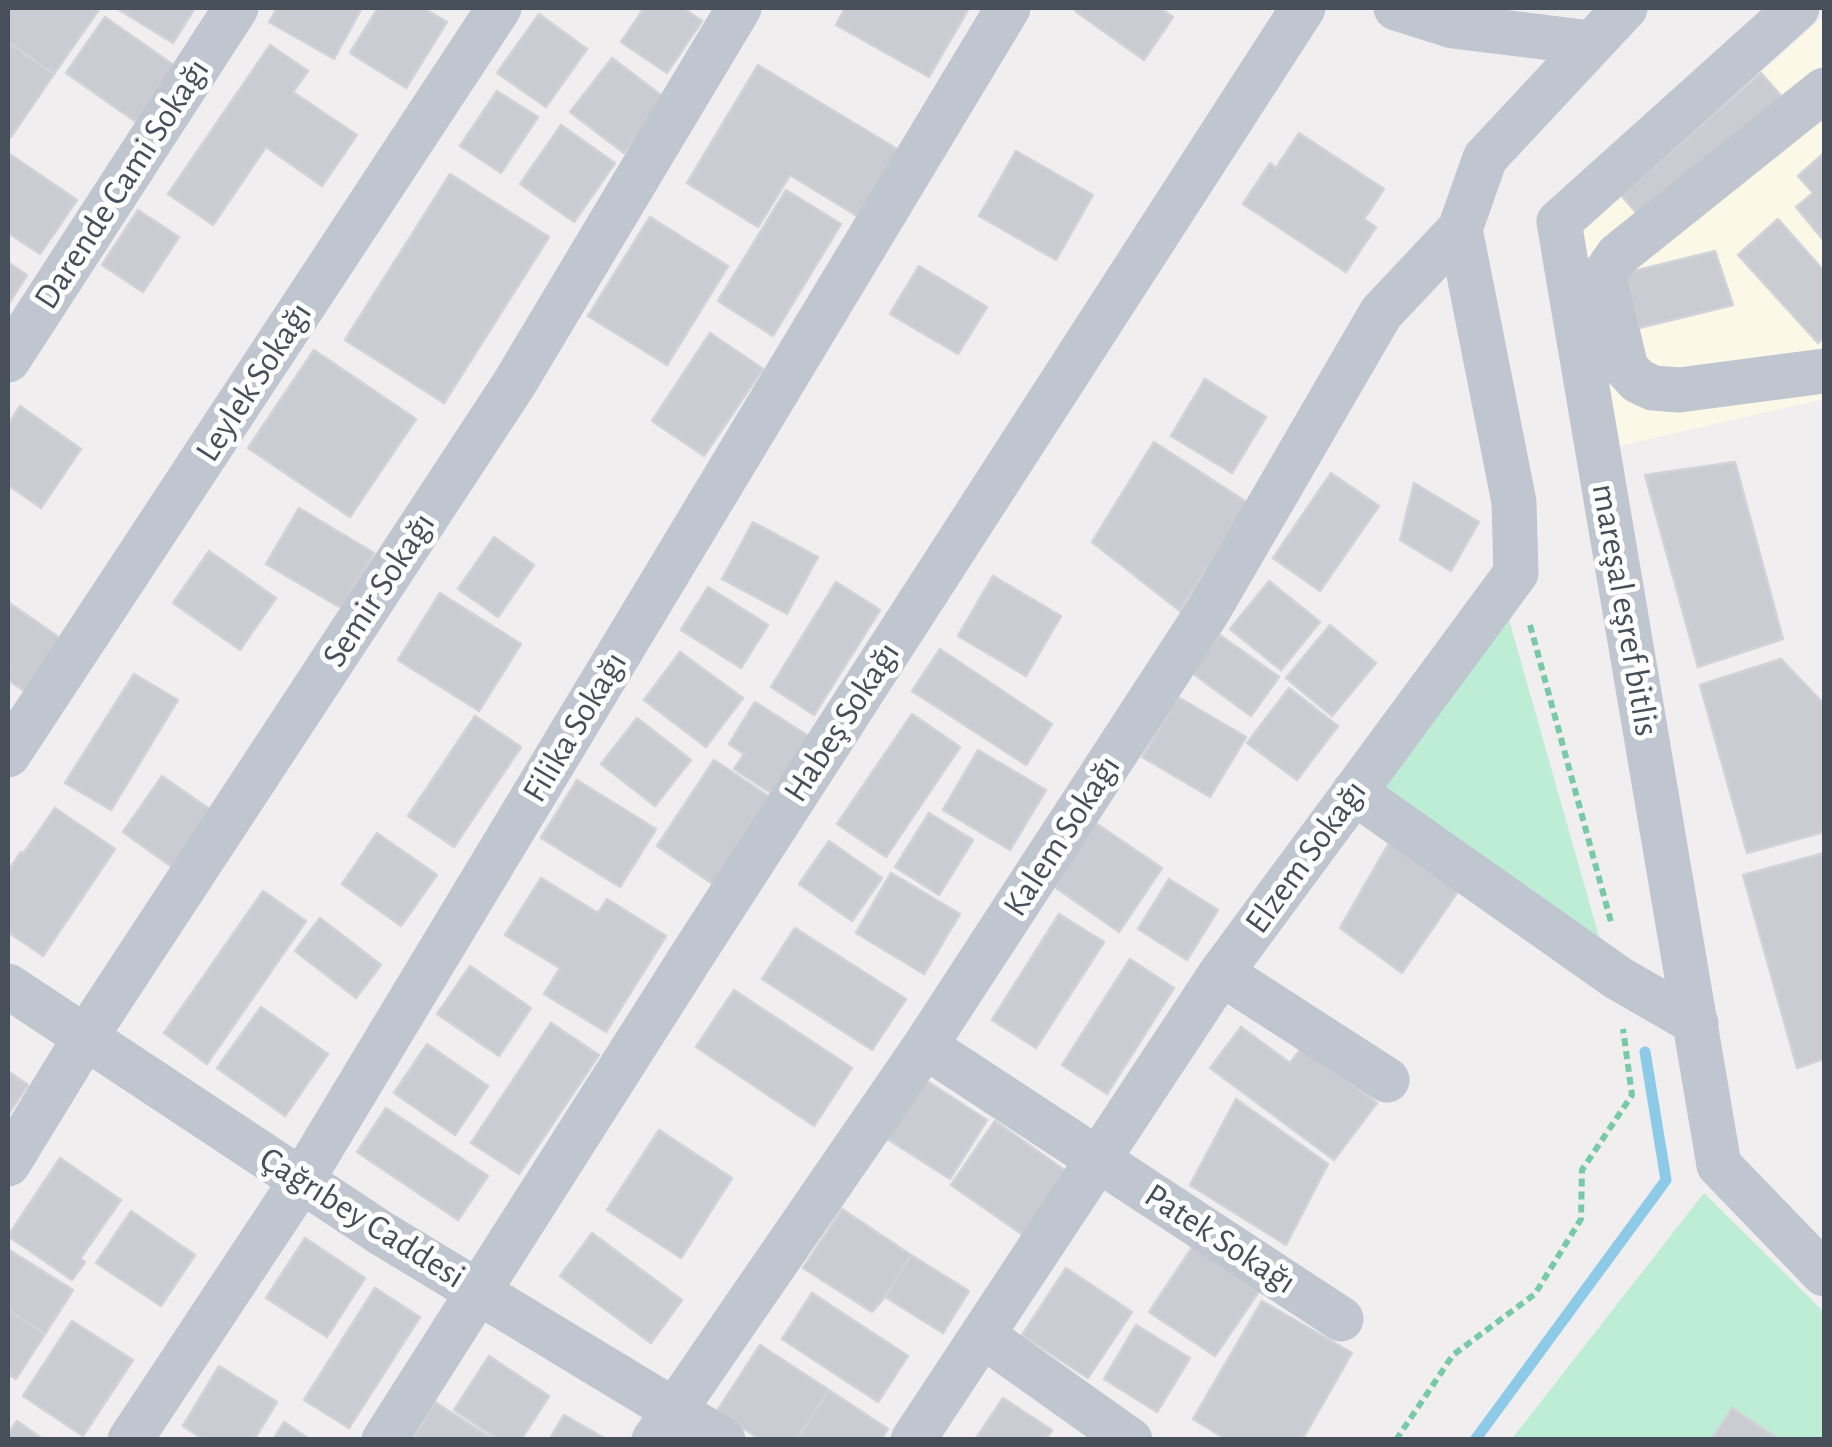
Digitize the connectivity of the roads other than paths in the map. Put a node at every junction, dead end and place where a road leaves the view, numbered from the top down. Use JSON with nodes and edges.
{"nodes":[{"id":1,"x":236,"y":8,"type":"edge"},
{"id":2,"x":499,"y":8,"type":"edge"},
{"id":3,"x":739,"y":8,"type":"edge"},
{"id":4,"x":1008,"y":8,"type":"edge"},
{"id":5,"x":1303,"y":8,"type":"edge"},
{"id":6,"x":1396,"y":8,"type":"edge"},
{"id":7,"x":1625,"y":8,"type":"edge"},
{"id":8,"x":1797,"y":8,"type":"edge"},
{"id":9,"x":1591,"y":42,"type":"junction"},
{"id":10,"x":1824,"y":90,"type":"edge"},
{"id":11,"x":1460,"y":229,"type":"junction"},
{"id":12,"x":8,"y":360,"type":"edge"},
{"id":13,"x":1824,"y":371,"type":"edge"},
{"id":14,"x":8,"y":755,"type":"edge"},
{"id":15,"x":1354,"y":792,"type":"junction"},
{"id":16,"x":1220,"y":973,"type":"junction"},
{"id":17,"x":8,"y":986,"type":"edge"},
{"id":18,"x":1696,"y":1023,"type":"junction"},
{"id":19,"x":85,"y":1038,"type":"junction"},
{"id":20,"x":926,"y":1046,"type":"junction"},
{"id":21,"x":1387,"y":1080,"type":"dead end"},
{"id":22,"x":1098,"y":1160,"type":"junction"},
{"id":23,"x":8,"y":1164,"type":"edge"},
{"id":24,"x":302,"y":1180,"type":"junction"},
{"id":25,"x":1824,"y":1274,"type":"edge"},
{"id":26,"x":478,"y":1292,"type":"junction"},
{"id":27,"x":1341,"y":1319,"type":"dead end"},
{"id":28,"x":982,"y":1335,"type":"junction"},
{"id":29,"x":664,"y":1424,"type":"edge"},
{"id":30,"x":130,"y":1440,"type":"edge"},
{"id":31,"x":384,"y":1440,"type":"edge"},
{"id":32,"x":723,"y":1440,"type":"edge"},
{"id":33,"x":913,"y":1440,"type":"edge"},
{"id":34,"x":1130,"y":1440,"type":"edge"}],
"edges":[{"from":1,"to":12,"type":"street","name":"Darende Cami Sokağı"},
{"from":2,"to":14,"type":"street","name":"Leylek Sokağı"},
{"from":3,"to":19,"type":"street","name":"Semir Sokağı"},
{"from":4,"to":24,"type":"street","name":"Filika Sokağı"},
{"from":5,"to":26,"type":"street","name":"Habeş Sokağı"},
{"from":6,"to":9,"type":"street"},
{"from":7,"to":9,"type":"street"},
{"from":8,"to":18,"type":"street","name":"mareşal eşref bitlis"},
{"from":9,"to":11,"type":"street"},
{"from":10,"to":13,"type":"street"},
{"from":11,"to":15,"type":"street","name":"Elzem Sokağı"},
{"from":11,"to":20,"type":"street","name":"Kalem Sokağı"},
{"from":15,"to":16,"type":"street","name":"Elzem Sokağı"},
{"from":15,"to":18,"type":"street"},
{"from":16,"to":21,"type":"street"},
{"from":16,"to":22,"type":"street","name":"Elzem Sokağı"},
{"from":17,"to":19,"type":"street","name":"Çağrıbey Caddesi"},
{"from":18,"to":25,"type":"street","name":"mareşal eşref bitlis"},
{"from":19,"to":23,"type":"street","name":"Semir Sokağı"},
{"from":19,"to":24,"type":"street","name":"Çağrıbey Caddesi"},
{"from":20,"to":22,"type":"street","name":"Patek Sokağı"},
{"from":20,"to":29,"type":"street","name":"Kalem Sokağı"},
{"from":22,"to":27,"type":"street","name":"Patek Sokağı"},
{"from":22,"to":28,"type":"street","name":"Elzem Sokağı"},
{"from":24,"to":26,"type":"street","name":"Çağrıbey Caddesi"},
{"from":24,"to":30,"type":"street","name":"Filika Sokağı"},
{"from":26,"to":29,"type":"street","name":"Çağrıbey Caddesi"},
{"from":26,"to":31,"type":"street","name":"Habeş Sokağı"},
{"from":28,"to":33,"type":"street","name":"Elzem Sokağı"},
{"from":28,"to":34,"type":"street"},
{"from":29,"to":32,"type":"street","name":"Çağrıbey Caddesi"}]}
